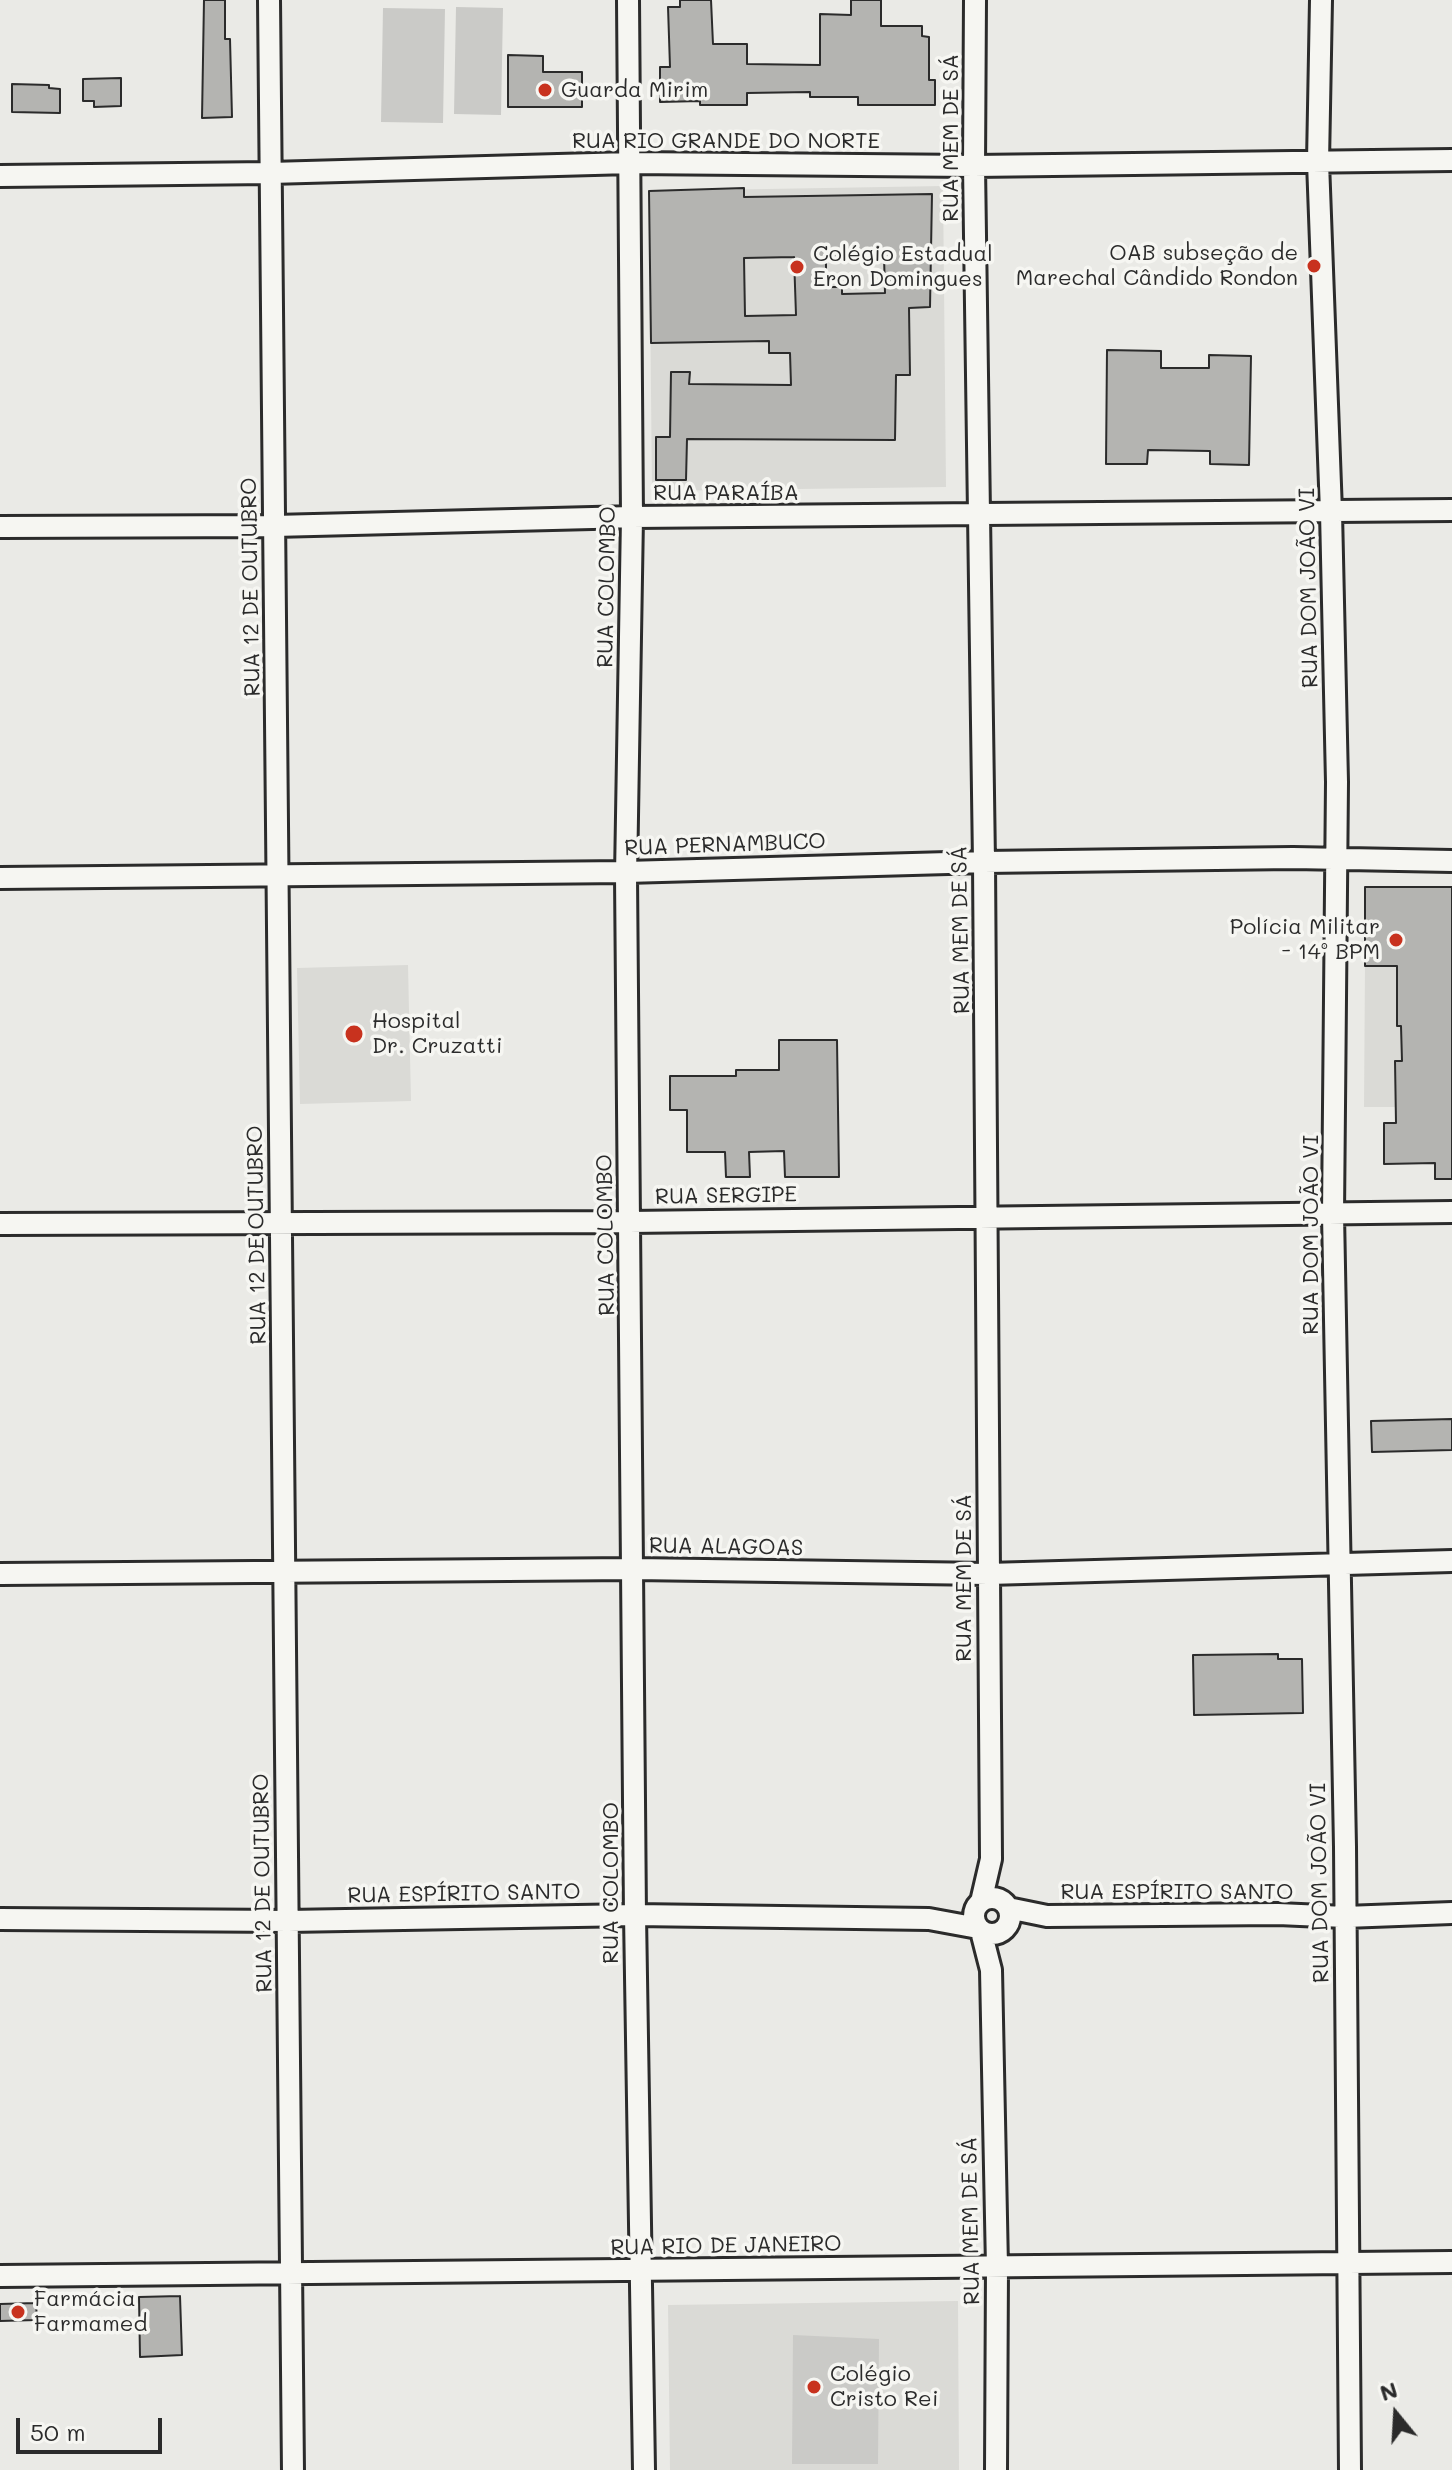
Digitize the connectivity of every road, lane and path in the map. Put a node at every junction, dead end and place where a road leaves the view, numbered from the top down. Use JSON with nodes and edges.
{"nodes":[{"id":1,"x":269,"y":0,"type":"edge"},
{"id":2,"x":628,"y":0,"type":"edge"},
{"id":3,"x":975,"y":0,"type":"edge"},
{"id":4,"x":1321,"y":0,"type":"edge"},
{"id":5,"x":1452,"y":160,"type":"edge"},
{"id":6,"x":1318,"y":162,"type":"junction"},
{"id":7,"x":630,"y":163,"type":"junction"},
{"id":8,"x":974,"y":166,"type":"junction"},
{"id":9,"x":270,"y":173,"type":"junction"},
{"id":10,"x":0,"y":176,"type":"edge"},
{"id":11,"x":1452,"y":510,"type":"edge"},
{"id":12,"x":1331,"y":512,"type":"junction"},
{"id":13,"x":978,"y":516,"type":"junction"},
{"id":14,"x":632,"y":517,"type":"junction"},
{"id":15,"x":274,"y":526,"type":"junction"},
{"id":16,"x":0,"y":527,"type":"edge"},
{"id":17,"x":1336,"y":860,"type":"junction"},
{"id":18,"x":1452,"y":861,"type":"edge"},
{"id":19,"x":984,"y":862,"type":"junction"},
{"id":20,"x":626,"y":872,"type":"junction"},
{"id":21,"x":277,"y":876,"type":"junction"},
{"id":22,"x":0,"y":878,"type":"edge"},
{"id":23,"x":1452,"y":1212,"type":"edge"},
{"id":24,"x":1333,"y":1214,"type":"junction"},
{"id":25,"x":987,"y":1217,"type":"junction"},
{"id":26,"x":629,"y":1222,"type":"junction"},
{"id":27,"x":281,"y":1223,"type":"junction"},
{"id":28,"x":0,"y":1224,"type":"edge"},
{"id":29,"x":1452,"y":1561,"type":"edge"},
{"id":30,"x":1339,"y":1564,"type":"junction"},
{"id":31,"x":634,"y":1569,"type":"junction"},
{"id":32,"x":0,"y":1574,"type":"edge"},
{"id":33,"x":284,"y":1574,"type":"junction"},
{"id":34,"x":988,"y":1574,"type":"junction"},
{"id":35,"x":991,"y":1859,"type":"junction"},
{"id":36,"x":1452,"y":1913,"type":"edge"},
{"id":37,"x":635,"y":1915,"type":"junction"},
{"id":38,"x":979,"y":1917,"type":"junction"},
{"id":39,"x":1006,"y":1917,"type":"junction"},
{"id":40,"x":1345,"y":1917,"type":"junction"},
{"id":41,"x":0,"y":1919,"type":"edge"},
{"id":42,"x":288,"y":1921,"type":"junction"},
{"id":43,"x":991,"y":1970,"type":"junction"},
{"id":44,"x":1349,"y":2262,"type":"junction"},
{"id":45,"x":1452,"y":2262,"type":"edge"},
{"id":46,"x":997,"y":2267,"type":"junction"},
{"id":47,"x":639,"y":2271,"type":"junction"},
{"id":48,"x":291,"y":2274,"type":"junction"},
{"id":49,"x":0,"y":2276,"type":"edge"},
{"id":50,"x":293,"y":2470,"type":"edge"},
{"id":51,"x":644,"y":2470,"type":"edge"},
{"id":52,"x":996,"y":2470,"type":"edge"},
{"id":53,"x":1350,"y":2470,"type":"edge"}],
"edges":[{"from":1,"to":9,"type":"street","name":"RUA 12 DE OUTUBRO"},
{"from":2,"to":7,"type":"street","name":"RUA COLOMBO"},
{"from":3,"to":8,"type":"street","name":"RUA MEM DE SÁ"},
{"from":4,"to":6,"type":"street","name":"RUA DOM JOÃO VI"},
{"from":5,"to":6,"type":"street","name":"RUA RIO GRANDE DO NORTE"},
{"from":6,"to":8,"type":"street","name":"RUA RIO GRANDE DO NORTE"},
{"from":6,"to":12,"type":"street","name":"RUA DOM JOÃO VI"},
{"from":7,"to":8,"type":"street","name":"RUA RIO GRANDE DO NORTE"},
{"from":7,"to":9,"type":"street","name":"RUA RIO GRANDE DO NORTE"},
{"from":7,"to":14,"type":"street","name":"RUA COLOMBO"},
{"from":8,"to":13,"type":"street","name":"RUA MEM DE SÁ"},
{"from":9,"to":10,"type":"street","name":"RUA RIO GRANDE DO NORTE"},
{"from":9,"to":15,"type":"street","name":"RUA 12 DE OUTUBRO"},
{"from":11,"to":12,"type":"street","name":"RUA PARAÍBA"},
{"from":12,"to":13,"type":"street","name":"RUA PARAÍBA"},
{"from":12,"to":17,"type":"street","name":"RUA DOM JOÃO VI"},
{"from":13,"to":14,"type":"street","name":"RUA PARAÍBA"},
{"from":13,"to":19,"type":"street","name":"RUA MEM DE SÁ"},
{"from":14,"to":15,"type":"street","name":"RUA PARAÍBA"},
{"from":14,"to":20,"type":"street","name":"RUA COLOMBO"},
{"from":15,"to":16,"type":"street","name":"RUA PARAÍBA"},
{"from":15,"to":21,"type":"street","name":"RUA 12 DE OUTUBRO"},
{"from":17,"to":18,"type":"street","name":"RUA PERNAMBUCO"},
{"from":17,"to":19,"type":"street","name":"RUA PERNAMBUCO"},
{"from":17,"to":24,"type":"street","name":"RUA DOM JOÃO VI"},
{"from":19,"to":20,"type":"street","name":"RUA PERNAMBUCO"},
{"from":19,"to":25,"type":"street","name":"RUA MEM DE SÁ"},
{"from":20,"to":21,"type":"street","name":"RUA PERNAMBUCO"},
{"from":20,"to":26,"type":"street","name":"RUA COLOMBO"},
{"from":21,"to":22,"type":"street","name":"RUA PERNAMBUCO"},
{"from":21,"to":27,"type":"street","name":"RUA 12 DE OUTUBRO"},
{"from":23,"to":24,"type":"street","name":"RUA SERGIPE"},
{"from":24,"to":25,"type":"street","name":"RUA SERGIPE"},
{"from":24,"to":30,"type":"street","name":"RUA DOM JOÃO VI"},
{"from":25,"to":26,"type":"street","name":"RUA SERGIPE"},
{"from":25,"to":34,"type":"street","name":"RUA MEM DE SÁ"},
{"from":26,"to":27,"type":"street","name":"RUA SERGIPE"},
{"from":26,"to":31,"type":"street","name":"RUA COLOMBO"},
{"from":27,"to":28,"type":"street","name":"RUA SERGIPE"},
{"from":27,"to":33,"type":"street","name":"RUA 12 DE OUTUBRO"},
{"from":29,"to":30,"type":"street","name":"RUA ALAGOAS"},
{"from":30,"to":34,"type":"street","name":"RUA ALAGOAS"},
{"from":30,"to":40,"type":"street","name":"RUA DOM JOÃO VI"},
{"from":31,"to":33,"type":"street","name":"RUA ALAGOAS"},
{"from":31,"to":34,"type":"street","name":"RUA ALAGOAS"},
{"from":31,"to":37,"type":"street","name":"RUA COLOMBO"},
{"from":32,"to":33,"type":"street","name":"RUA ALAGOAS"},
{"from":33,"to":42,"type":"street","name":"RUA 12 DE OUTUBRO"},
{"from":34,"to":35,"type":"street","name":"RUA MEM DE SÁ"},
{"from":35,"to":38,"type":"street","name":"RUA MEM DE SÁ"},
{"from":35,"to":39,"type":"street","name":"RUA MEM DE SÁ"},
{"from":36,"to":40,"type":"street","name":"RUA ESPÍRITO SANTO"},
{"from":37,"to":38,"type":"street","name":"RUA ESPÍRITO SANTO"},
{"from":37,"to":42,"type":"street","name":"RUA ESPÍRITO SANTO"},
{"from":37,"to":47,"type":"street","name":"RUA COLOMBO"},
{"from":38,"to":39,"type":"street"},
{"from":38,"to":39,"type":"street"},
{"from":38,"to":43,"type":"street","name":"RUA MEM DE SÁ"},
{"from":39,"to":40,"type":"street","name":"RUA ESPÍRITO SANTO"},
{"from":39,"to":43,"type":"street","name":"RUA MEM DE SÁ"},
{"from":40,"to":44,"type":"street","name":"RUA DOM JOÃO VI"},
{"from":41,"to":42,"type":"street","name":"RUA ESPÍRITO SANTO"},
{"from":42,"to":48,"type":"street","name":"RUA 12 DE OUTUBRO"},
{"from":43,"to":46,"type":"street","name":"RUA MEM DE SÁ"},
{"from":44,"to":45,"type":"street","name":"RUA RIO DE JANEIRO"},
{"from":44,"to":46,"type":"street","name":"RUA RIO DE JANEIRO"},
{"from":44,"to":53,"type":"street","name":"RUA DOM JOÃO VI"},
{"from":46,"to":47,"type":"street","name":"RUA RIO DE JANEIRO"},
{"from":46,"to":52,"type":"street","name":"RUA MEM DE SÁ"},
{"from":47,"to":48,"type":"street","name":"RUA RIO DE JANEIRO"},
{"from":47,"to":51,"type":"street","name":"RUA COLOMBO"},
{"from":48,"to":49,"type":"street","name":"RUA RIO DE JANEIRO"},
{"from":48,"to":50,"type":"street","name":"RUA 12 DE OUTUBRO"}]}
